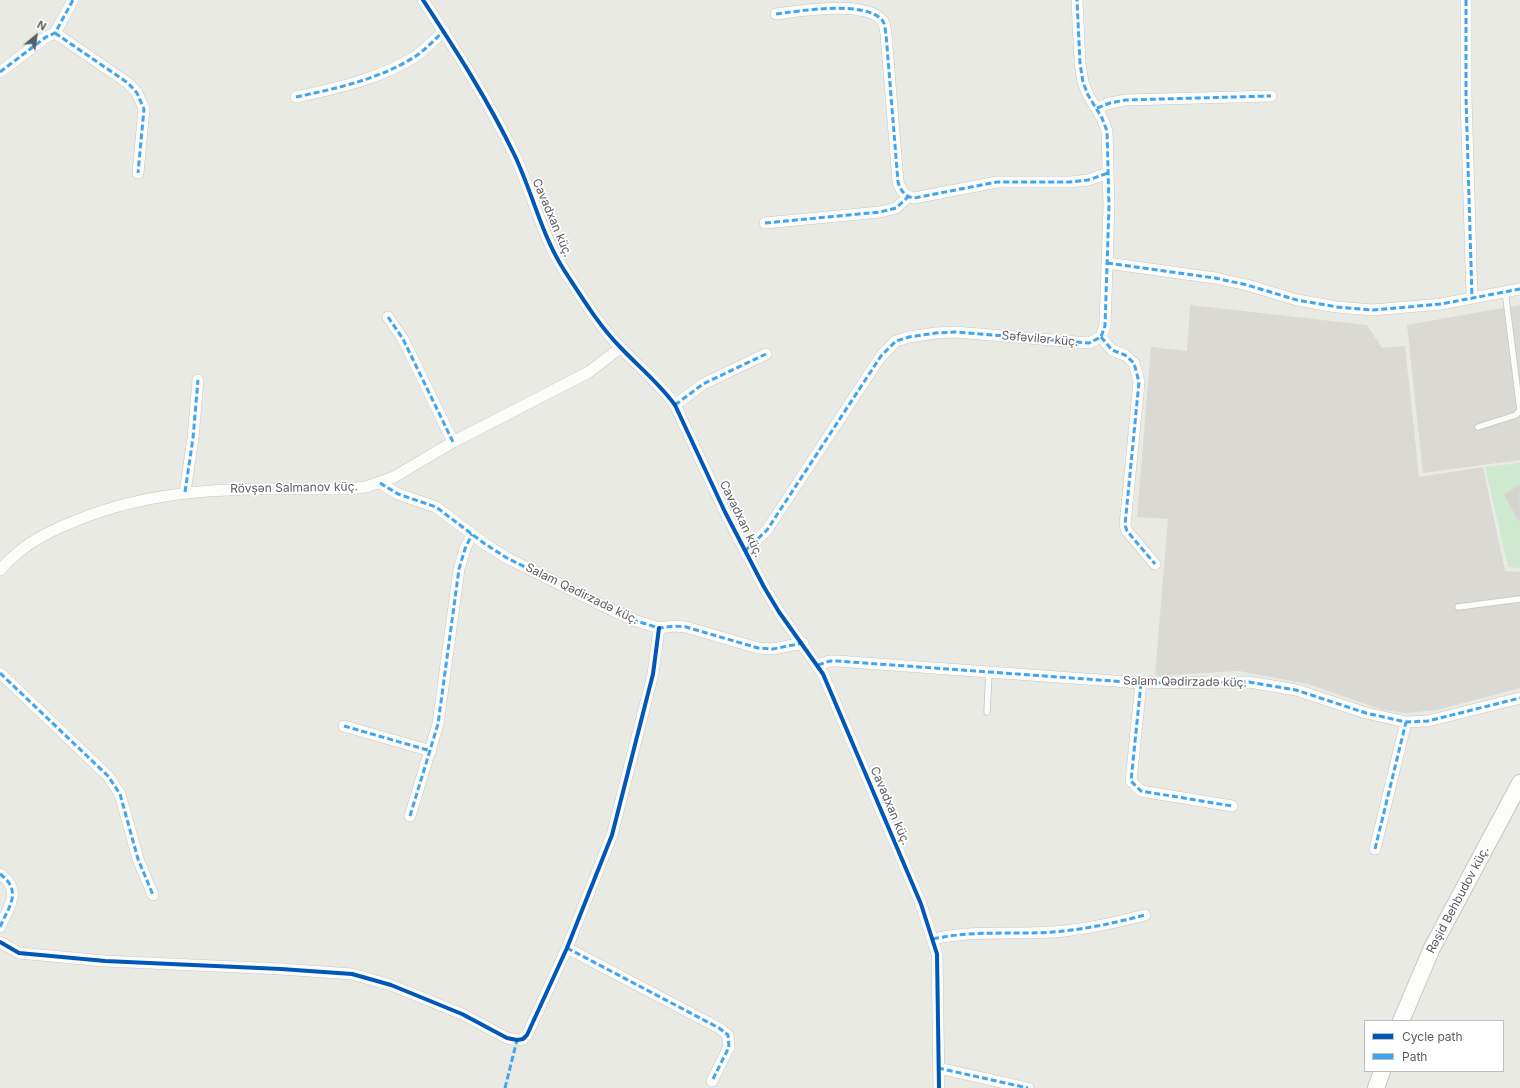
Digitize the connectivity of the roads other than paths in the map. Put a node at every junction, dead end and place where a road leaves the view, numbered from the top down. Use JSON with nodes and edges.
{"nodes":[{"id":1,"x":73,"y":0,"type":"edge"},
{"id":2,"x":423,"y":0,"type":"edge"},
{"id":3,"x":1077,"y":0,"type":"edge"},
{"id":4,"x":1466,"y":0,"type":"edge"},
{"id":5,"x":776,"y":14,"type":"dead end"},
{"id":6,"x":444,"y":31,"type":"junction"},
{"id":7,"x":55,"y":33,"type":"junction"},
{"id":8,"x":0,"y":72,"type":"edge"},
{"id":9,"x":1271,"y":96,"type":"dead end"},
{"id":10,"x":296,"y":97,"type":"dead end"},
{"id":11,"x":1097,"y":108,"type":"junction"},
{"id":12,"x":138,"y":173,"type":"dead end"},
{"id":13,"x":1108,"y":173,"type":"junction"},
{"id":14,"x":908,"y":197,"type":"junction"},
{"id":15,"x":765,"y":223,"type":"dead end"},
{"id":16,"x":1107,"y":263,"type":"junction"},
{"id":17,"x":1520,"y":289,"type":"edge"},
{"id":18,"x":1504,"y":291,"type":"junction"},
{"id":19,"x":1472,"y":298,"type":"junction"},
{"id":20,"x":388,"y":317,"type":"dead end"},
{"id":21,"x":1101,"y":337,"type":"junction"},
{"id":22,"x":620,"y":348,"type":"junction"},
{"id":23,"x":766,"y":354,"type":"dead end"},
{"id":24,"x":198,"y":380,"type":"dead end"},
{"id":25,"x":675,"y":405,"type":"junction"},
{"id":26,"x":1478,"y":426,"type":"dead end"},
{"id":27,"x":453,"y":442,"type":"junction"},
{"id":28,"x":380,"y":483,"type":"junction"},
{"id":29,"x":185,"y":492,"type":"junction"},
{"id":30,"x":472,"y":534,"type":"junction"},
{"id":31,"x":745,"y":551,"type":"junction"},
{"id":32,"x":1155,"y":564,"type":"dead end"},
{"id":33,"x":0,"y":570,"type":"edge"},
{"id":34,"x":1520,"y":599,"type":"edge"},
{"id":35,"x":1458,"y":607,"type":"dead end"},
{"id":36,"x":659,"y":628,"type":"junction"},
{"id":37,"x":803,"y":643,"type":"junction"},
{"id":38,"x":818,"y":665,"type":"junction"},
{"id":39,"x":989,"y":672,"type":"junction"},
{"id":40,"x":0,"y":673,"type":"edge"},
{"id":41,"x":1141,"y":683,"type":"junction"},
{"id":42,"x":1520,"y":698,"type":"edge"},
{"id":43,"x":987,"y":712,"type":"dead end"},
{"id":44,"x":1406,"y":722,"type":"junction"},
{"id":45,"x":344,"y":726,"type":"dead end"},
{"id":46,"x":431,"y":751,"type":"junction"},
{"id":47,"x":1520,"y":782,"type":"edge"},
{"id":48,"x":1232,"y":806,"type":"dead end"},
{"id":49,"x":410,"y":816,"type":"dead end"},
{"id":50,"x":1375,"y":849,"type":"dead end"},
{"id":51,"x":0,"y":874,"type":"edge"},
{"id":52,"x":153,"y":895,"type":"dead end"},
{"id":53,"x":1145,"y":915,"type":"dead end"},
{"id":54,"x":0,"y":927,"type":"edge"},
{"id":55,"x":933,"y":939,"type":"junction"},
{"id":56,"x":0,"y":942,"type":"edge"},
{"id":57,"x":567,"y":948,"type":"junction"},
{"id":58,"x":1401,"y":1020,"type":"edge"},
{"id":59,"x":938,"y":1068,"type":"junction"},
{"id":60,"x":1382,"y":1072,"type":"edge"},
{"id":61,"x":712,"y":1081,"type":"dead end"},
{"id":62,"x":939,"y":1088,"type":"edge"},
{"id":63,"x":1028,"y":1088,"type":"edge"},
{"id":64,"x":1376,"y":1088,"type":"edge"}],
"edges":[{"from":1,"to":7,"type":"street"},
{"from":2,"to":6,"type":"street","name":"Cavadxan küç."},
{"from":3,"to":11,"type":"street"},
{"from":4,"to":19,"type":"street"},
{"from":5,"to":14,"type":"street"},
{"from":6,"to":10,"type":"street"},
{"from":6,"to":22,"type":"street","name":"Cavadxan küç."},
{"from":7,"to":8,"type":"street"},
{"from":7,"to":12,"type":"street"},
{"from":9,"to":11,"type":"street"},
{"from":11,"to":13,"type":"street"},
{"from":13,"to":14,"type":"street"},
{"from":13,"to":16,"type":"street"},
{"from":14,"to":15,"type":"street"},
{"from":16,"to":19,"type":"street"},
{"from":16,"to":21,"type":"street"},
{"from":17,"to":18,"type":"street"},
{"from":18,"to":19,"type":"street"},
{"from":18,"to":26,"type":"lane"},
{"from":20,"to":27,"type":"street"},
{"from":21,"to":31,"type":"street","name":"Səfəvilər küç."},
{"from":21,"to":32,"type":"street"},
{"from":22,"to":25,"type":"street","name":"Cavadxan küç."},
{"from":22,"to":27,"type":"street","name":"Rövşən Salmanov küç."},
{"from":23,"to":25,"type":"street"},
{"from":24,"to":29,"type":"street"},
{"from":25,"to":31,"type":"street","name":"Cavadxan küç."},
{"from":27,"to":28,"type":"street","name":"Rövşən Salmanov küç."},
{"from":28,"to":29,"type":"street","name":"Rövşən Salmanov küç."},
{"from":28,"to":30,"type":"street","name":"Salam Qədirzadə küç."},
{"from":29,"to":33,"type":"street","name":"Rövşən Salmanov küç."},
{"from":30,"to":36,"type":"street","name":"Salam Qədirzadə küç."},
{"from":30,"to":46,"type":"street"},
{"from":31,"to":37,"type":"street","name":"Cavadxan küç."},
{"from":34,"to":35,"type":"lane"},
{"from":36,"to":37,"type":"street","name":"Salam Qədirzadə küç."},
{"from":36,"to":57,"type":"street"},
{"from":37,"to":38,"type":"street","name":"Cavadxan küç."},
{"from":38,"to":39,"type":"street","name":"Salam Qədirzadə küç."},
{"from":38,"to":55,"type":"street","name":"Cavadxan küç."},
{"from":39,"to":41,"type":"street","name":"Salam Qədirzadə küç."},
{"from":39,"to":43,"type":"lane"},
{"from":40,"to":52,"type":"street"},
{"from":41,"to":44,"type":"street","name":"Salam Qədirzadə küç."},
{"from":41,"to":48,"type":"street"},
{"from":42,"to":44,"type":"street","name":"Salam Qədirzadə küç."},
{"from":44,"to":50,"type":"street"},
{"from":45,"to":46,"type":"street"},
{"from":46,"to":49,"type":"street"},
{"from":47,"to":58,"type":"street","name":"Rəşid Behbudov küç."},
{"from":51,"to":54,"type":"street"},
{"from":53,"to":55,"type":"street"},
{"from":55,"to":59,"type":"street","name":"Cavadxan küç."},
{"from":56,"to":57,"type":"street"},
{"from":57,"to":61,"type":"street"},
{"from":59,"to":62,"type":"street","name":"Cavadxan küç."},
{"from":59,"to":63,"type":"street"},
{"from":60,"to":64,"type":"street"}]}
